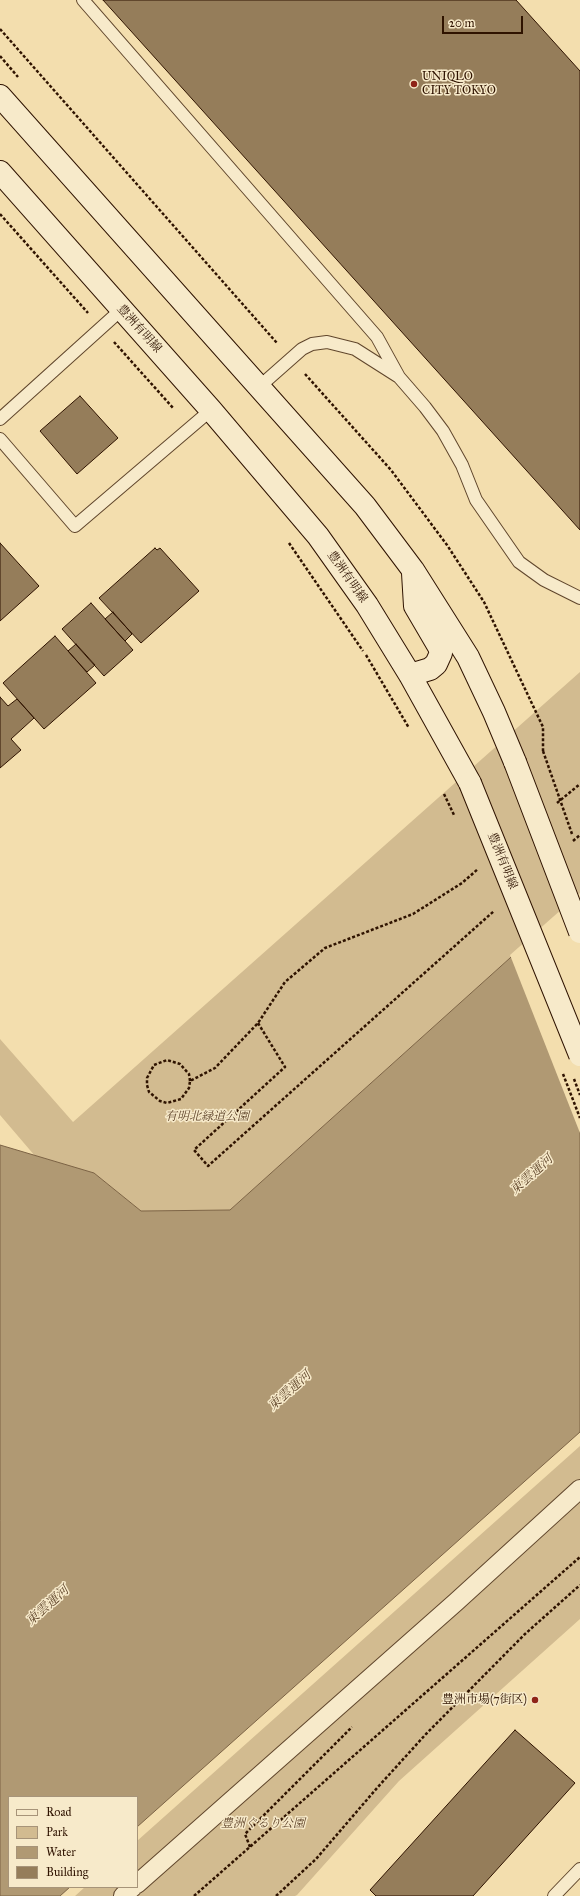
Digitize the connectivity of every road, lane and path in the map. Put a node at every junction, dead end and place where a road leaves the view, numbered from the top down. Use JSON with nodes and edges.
{"nodes":[{"id":1,"x":83,"y":0,"type":"edge"},
{"id":2,"x":0,"y":96,"type":"edge"},
{"id":3,"x":0,"y":172,"type":"edge"},
{"id":4,"x":0,"y":214,"type":"edge"},
{"id":5,"x":122,"y":309,"type":"junction"},
{"id":6,"x":102,"y":328,"type":"junction"},
{"id":7,"x":398,"y":377,"type":"junction"},
{"id":8,"x":259,"y":387,"type":"junction"},
{"id":9,"x":211,"y":410,"type":"junction"},
{"id":10,"x":0,"y":419,"type":"edge"},
{"id":11,"x":190,"y":428,"type":"junction"},
{"id":12,"x":0,"y":439,"type":"edge"},
{"id":13,"x":287,"y":542,"type":"dead end"},
{"id":14,"x":413,"y":570,"type":"junction"},
{"id":15,"x":580,"y":598,"type":"edge"},
{"id":16,"x":410,"y":675,"type":"junction"},
{"id":17,"x":411,"y":732,"type":"dead end"},
{"id":18,"x":543,"y":751,"type":"dead end"},
{"id":19,"x":580,"y":784,"type":"edge"},
{"id":20,"x":556,"y":803,"type":"dead end"},
{"id":21,"x":580,"y":835,"type":"edge"},
{"id":22,"x":575,"y":845,"type":"dead end"},
{"id":23,"x":568,"y":846,"type":"dead end"},
{"id":24,"x":480,"y":868,"type":"dead end"},
{"id":25,"x":497,"y":909,"type":"dead end"},
{"id":26,"x":580,"y":932,"type":"edge"},
{"id":27,"x":258,"y":1023,"type":"junction"},
{"id":28,"x":580,"y":1055,"type":"edge"},
{"id":29,"x":190,"y":1081,"type":"junction"},
{"id":30,"x":580,"y":1489,"type":"edge"},
{"id":31,"x":580,"y":1557,"type":"edge"},
{"id":32,"x":580,"y":1585,"type":"edge"},
{"id":33,"x":580,"y":1868,"type":"edge"},
{"id":34,"x":138,"y":1883,"type":"edge"},
{"id":35,"x":132,"y":1888,"type":"edge"},
{"id":36,"x":123,"y":1896,"type":"edge"},
{"id":37,"x":194,"y":1896,"type":"edge"},
{"id":38,"x":276,"y":1896,"type":"edge"},
{"id":39,"x":554,"y":1896,"type":"edge"}],
"edges":[{"from":1,"to":7,"type":"lane"},
{"from":2,"to":8,"type":"main road"},
{"from":3,"to":5,"type":"main road","name":"豊洲有明線"},
{"from":4,"to":6,"type":"path"},
{"from":5,"to":6,"type":"lane"},
{"from":5,"to":9,"type":"main road","name":"豊洲有明線"},
{"from":6,"to":10,"type":"lane"},
{"from":6,"to":11,"type":"path"},
{"from":7,"to":8,"type":"lane"},
{"from":7,"to":15,"type":"lane"},
{"from":8,"to":14,"type":"main road"},
{"from":9,"to":11,"type":"lane"},
{"from":9,"to":16,"type":"main road","name":"豊洲有明線"},
{"from":11,"to":12,"type":"lane"},
{"from":13,"to":17,"type":"path"},
{"from":14,"to":16,"type":"main road"},
{"from":14,"to":26,"type":"main road","bridge":true},
{"from":16,"to":28,"type":"main road","name":"豊洲有明線","bridge":true},
{"from":18,"to":22,"type":"path","bridge":true},
{"from":19,"to":20,"type":"path"},
{"from":21,"to":23,"type":"path"},
{"from":24,"to":27,"type":"path"},
{"from":25,"to":27,"type":"path"},
{"from":27,"to":29,"type":"path"},
{"from":29,"to":29,"type":"path"},
{"from":30,"to":34,"type":"street"},
{"from":31,"to":37,"type":"path"},
{"from":32,"to":38,"type":"path"},
{"from":33,"to":39,"type":"lane"},
{"from":35,"to":36,"type":"street"}]}
